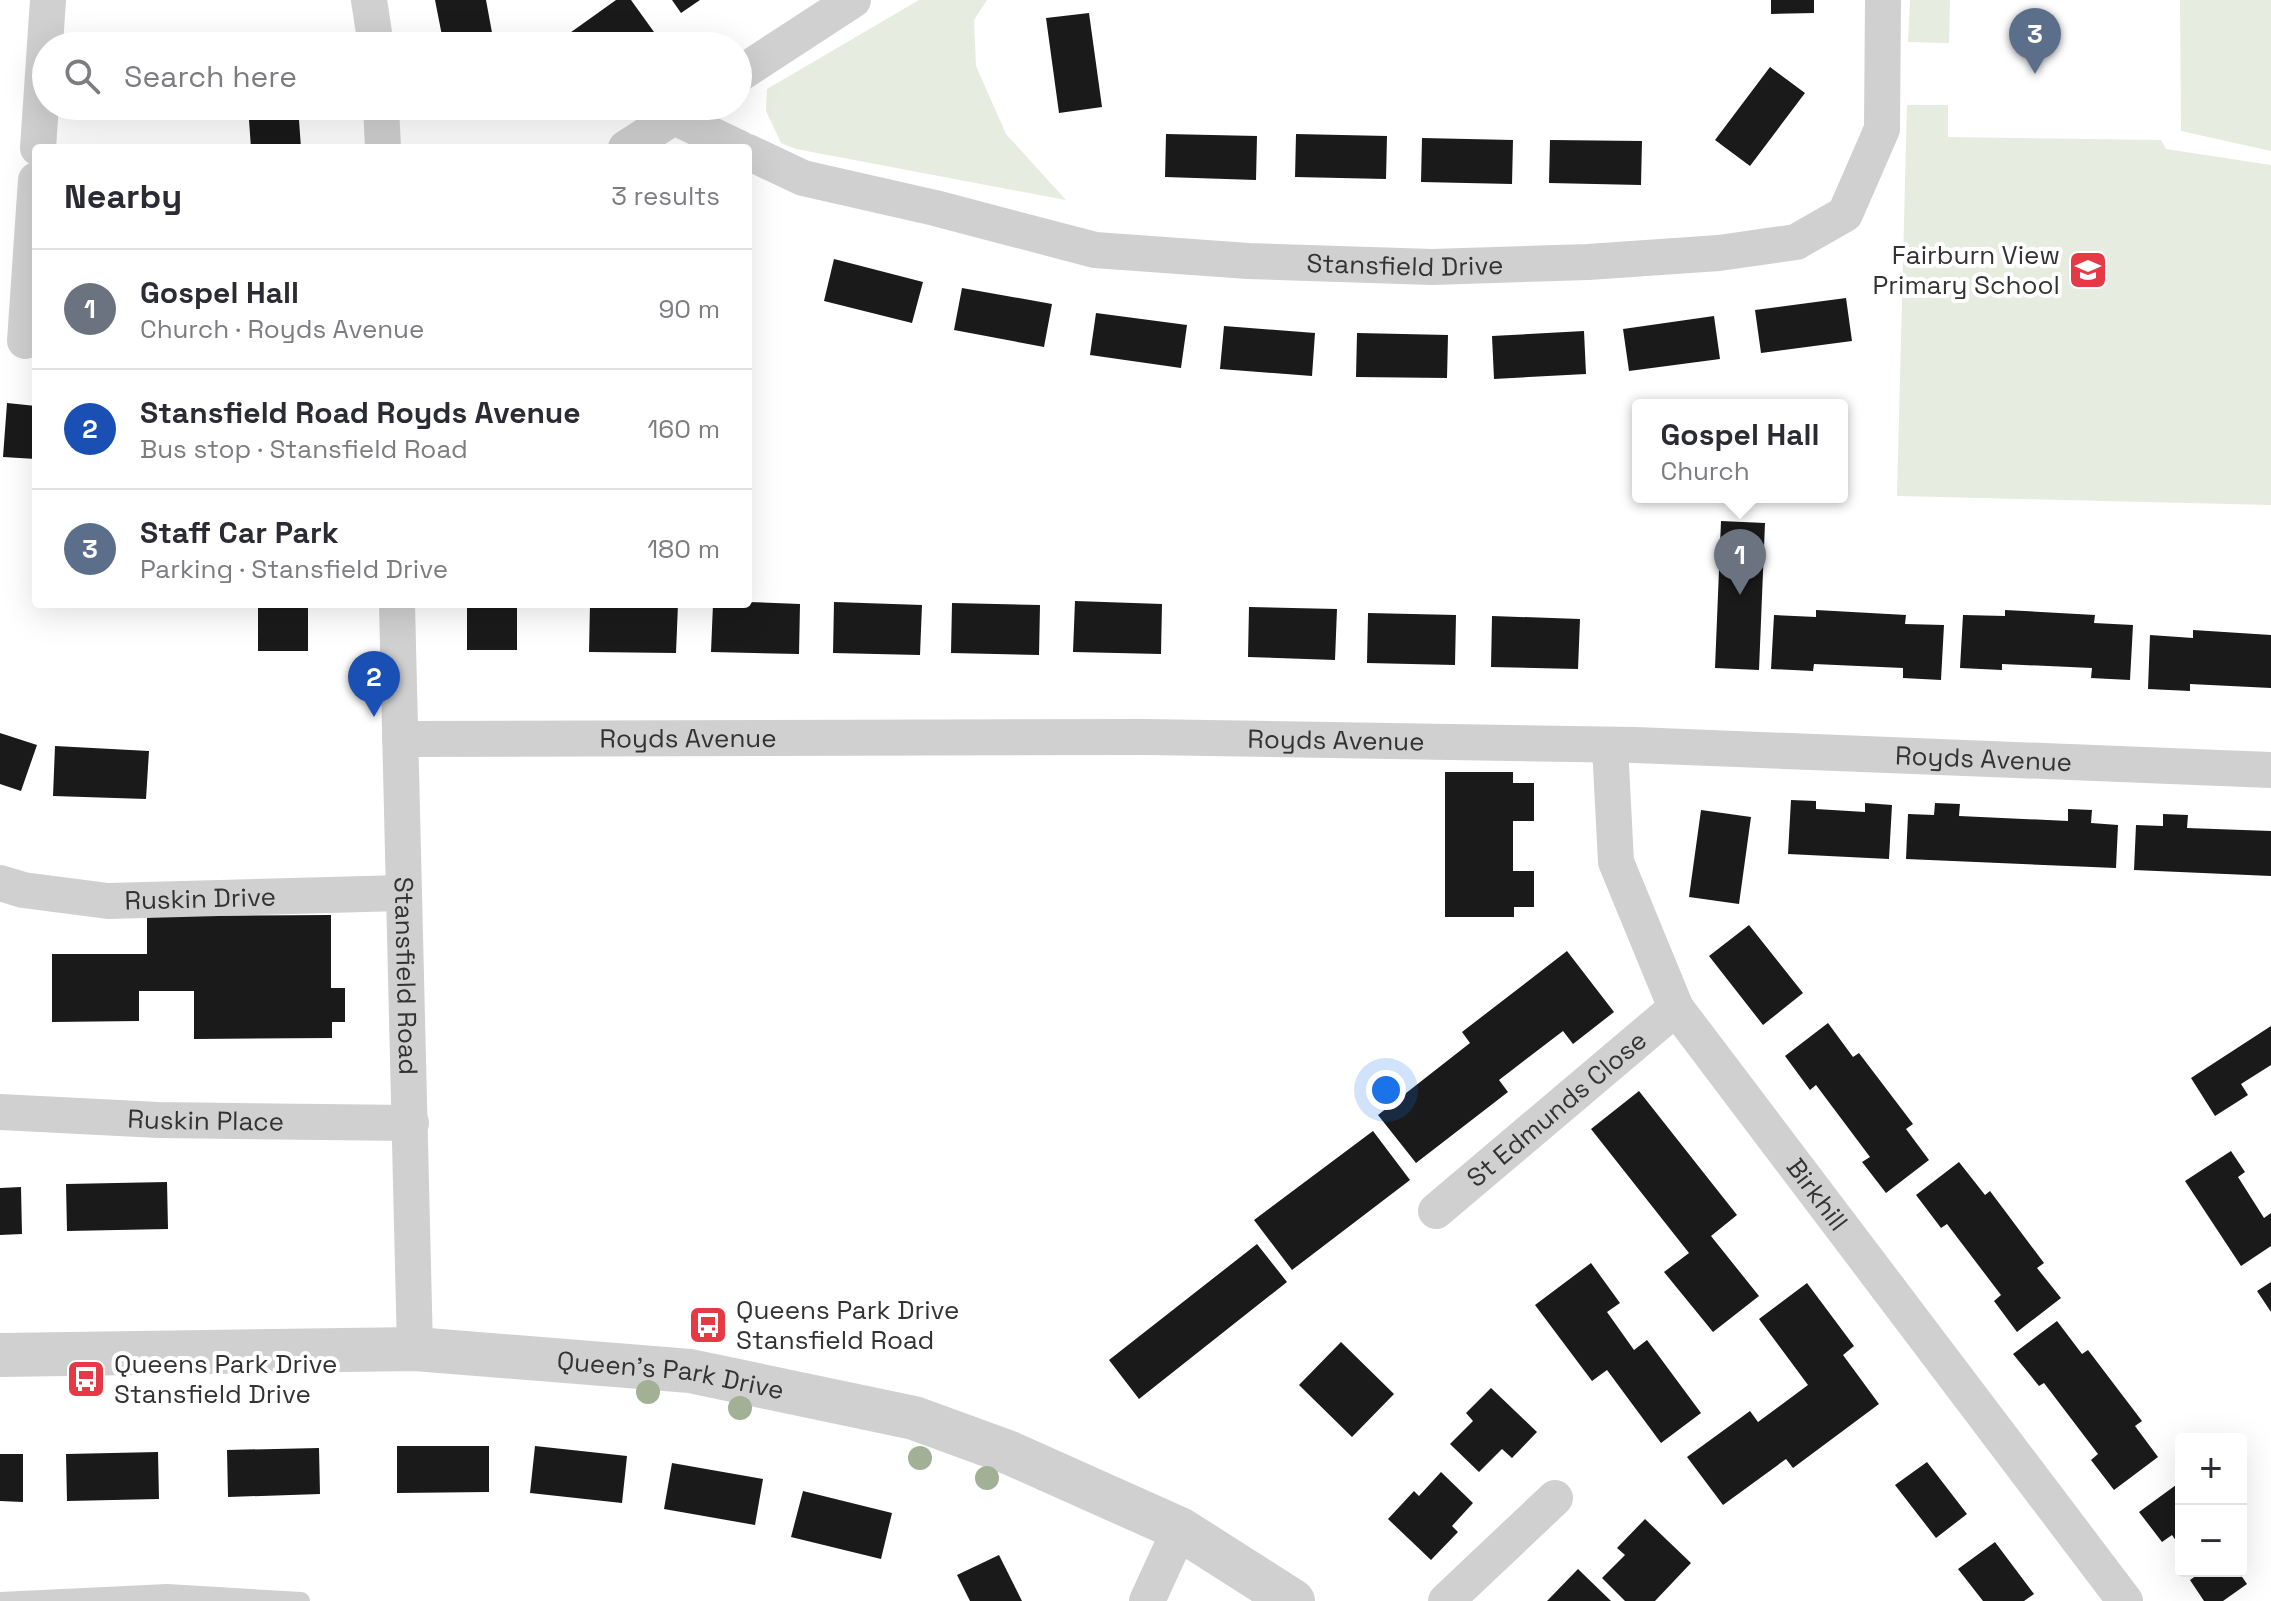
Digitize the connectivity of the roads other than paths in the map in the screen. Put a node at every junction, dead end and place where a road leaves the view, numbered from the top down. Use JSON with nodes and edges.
{"nodes":[{"id":1,"x":48,"y":0,"type":"edge"},
{"id":2,"x":369,"y":0,"type":"edge"},
{"id":3,"x":853,"y":0,"type":"edge"},
{"id":4,"x":1883,"y":0,"type":"edge"},
{"id":5,"x":46,"y":32,"type":"edge"},
{"id":6,"x":374,"y":32,"type":"edge"},
{"id":7,"x":752,"y":66,"type":"edge"},
{"id":8,"x":40,"y":120,"type":"edge"},
{"id":9,"x":382,"y":120,"type":"edge"},
{"id":10,"x":670,"y":120,"type":"edge"},
{"id":11,"x":695,"y":120,"type":"edge"},
{"id":12,"x":38,"y":144,"type":"edge"},
{"id":13,"x":383,"y":144,"type":"edge"},
{"id":14,"x":632,"y":144,"type":"edge"},
{"id":15,"x":733,"y":144,"type":"edge"},
{"id":16,"x":752,"y":154,"type":"edge"},
{"id":17,"x":32,"y":239,"type":"edge"},
{"id":18,"x":25,"y":341,"type":"dead end"},
{"id":19,"x":397,"y":608,"type":"edge"},
{"id":20,"x":400,"y":739,"type":"junction"},
{"id":21,"x":1610,"y":746,"type":"junction"},
{"id":22,"x":2271,"y":770,"type":"edge"},
{"id":23,"x":0,"y":883,"type":"edge"},
{"id":24,"x":402,"y":893,"type":"junction"},
{"id":25,"x":1676,"y":1008,"type":"junction"},
{"id":26,"x":0,"y":1112,"type":"edge"},
{"id":27,"x":411,"y":1123,"type":"junction"},
{"id":28,"x":1436,"y":1211,"type":"dead end"},
{"id":29,"x":415,"y":1349,"type":"junction"},
{"id":30,"x":0,"y":1355,"type":"edge"},
{"id":31,"x":1555,"y":1498,"type":"dead end"},
{"id":32,"x":1180,"y":1529,"type":"junction"},
{"id":33,"x":0,"y":1601,"type":"edge"},
{"id":34,"x":301,"y":1601,"type":"edge"},
{"id":35,"x":1147,"y":1601,"type":"edge"},
{"id":36,"x":1293,"y":1601,"type":"edge"},
{"id":37,"x":1446,"y":1601,"type":"edge"},
{"id":38,"x":2125,"y":1601,"type":"edge"}],
"edges":[{"from":1,"to":5,"type":"street"},
{"from":2,"to":6,"type":"street"},
{"from":3,"to":7,"type":"street"},
{"from":4,"to":16,"type":"street","name":"Stansfield Drive"},
{"from":8,"to":12,"type":"street"},
{"from":9,"to":13,"type":"street"},
{"from":10,"to":14,"type":"street"},
{"from":11,"to":15,"type":"street"},
{"from":17,"to":18,"type":"street"},
{"from":19,"to":20,"type":"street","name":"Stansfield Road"},
{"from":20,"to":21,"type":"street","name":"Royds Avenue"},
{"from":20,"to":24,"type":"street","name":"Stansfield Road"},
{"from":21,"to":22,"type":"street","name":"Royds Avenue"},
{"from":21,"to":25,"type":"street","name":"Birkhill"},
{"from":23,"to":24,"type":"street","name":"Ruskin Drive"},
{"from":24,"to":27,"type":"street","name":"Stansfield Road"},
{"from":25,"to":28,"type":"street","name":"St Edmunds Close"},
{"from":25,"to":38,"type":"street","name":"Birkhill"},
{"from":26,"to":27,"type":"street","name":"Ruskin Place"},
{"from":27,"to":29,"type":"street","name":"Stansfield Road"},
{"from":29,"to":30,"type":"street","name":"Queen's Park Drive"},
{"from":29,"to":32,"type":"street","name":"Queen's Park Drive"},
{"from":31,"to":37,"type":"street"},
{"from":32,"to":35,"type":"street"},
{"from":32,"to":36,"type":"street","name":"Queen's Park Drive"},
{"from":33,"to":34,"type":"lane"}]}
